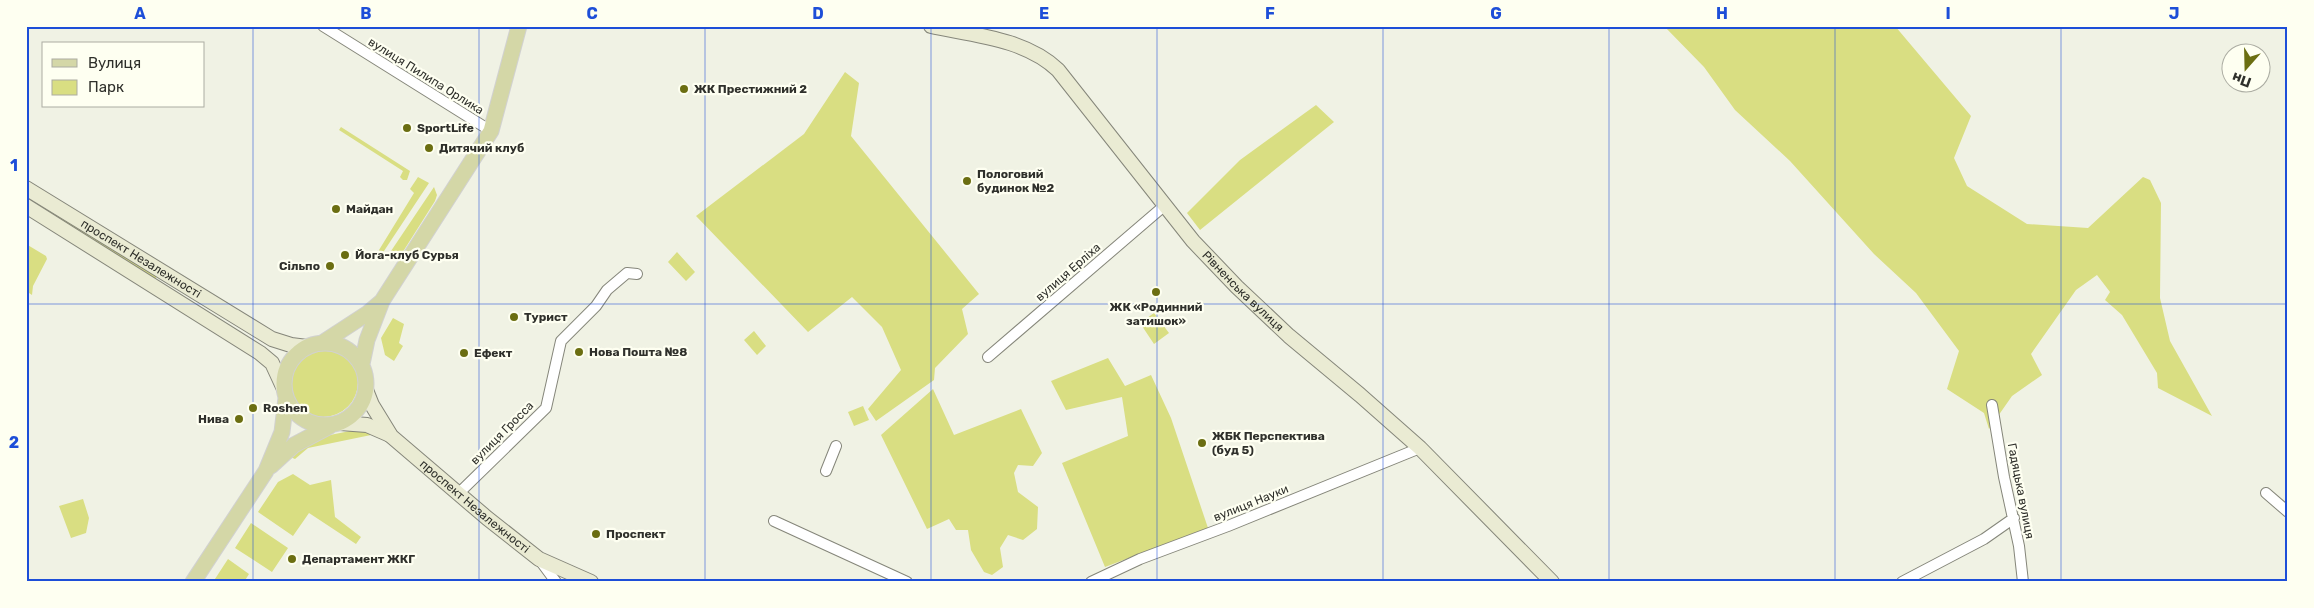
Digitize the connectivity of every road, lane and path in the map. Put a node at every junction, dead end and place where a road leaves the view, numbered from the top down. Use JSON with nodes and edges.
{"nodes":[{"id":1,"x":322,"y":26,"type":"edge"},
{"id":2,"x":519,"y":26,"type":"edge"},
{"id":3,"x":931,"y":26,"type":"edge"},
{"id":4,"x":491,"y":131,"type":"junction"},
{"id":5,"x":26,"y":188,"type":"edge"},
{"id":6,"x":26,"y":206,"type":"edge"},
{"id":7,"x":1164,"y":206,"type":"junction"},
{"id":8,"x":637,"y":274,"type":"dead end"},
{"id":9,"x":382,"y":301,"type":"junction"},
{"id":10,"x":322,"y":343,"type":"junction"},
{"id":11,"x":307,"y":347,"type":"junction"},
{"id":12,"x":988,"y":358,"type":"dead end"},
{"id":13,"x":362,"y":364,"type":"junction"},
{"id":14,"x":366,"y":390,"type":"junction"},
{"id":15,"x":285,"y":392,"type":"junction"},
{"id":16,"x":1992,"y":405,"type":"dead end"},
{"id":17,"x":336,"y":424,"type":"junction"},
{"id":18,"x":391,"y":436,"type":"junction"},
{"id":19,"x":836,"y":446,"type":"dead end"},
{"id":20,"x":1420,"y":448,"type":"junction"},
{"id":21,"x":266,"y":471,"type":"junction"},
{"id":22,"x":826,"y":472,"type":"dead end"},
{"id":23,"x":459,"y":493,"type":"junction"},
{"id":24,"x":2266,"y":493,"type":"dead end"},
{"id":25,"x":2288,"y":512,"type":"edge"},
{"id":26,"x":2014,"y":518,"type":"junction"},
{"id":27,"x":774,"y":521,"type":"dead end"},
{"id":28,"x":539,"y":559,"type":"junction"},
{"id":29,"x":193,"y":582,"type":"edge"},
{"id":30,"x":556,"y":582,"type":"edge"},
{"id":31,"x":591,"y":582,"type":"edge"},
{"id":32,"x":907,"y":582,"type":"edge"},
{"id":33,"x":1091,"y":582,"type":"edge"},
{"id":34,"x":1552,"y":582,"type":"edge"},
{"id":35,"x":1902,"y":582,"type":"edge"},
{"id":36,"x":2022,"y":582,"type":"edge"}],
"edges":[{"from":1,"to":4,"type":"street","name":"вулиця Пилипа Орлика"},
{"from":2,"to":4,"type":"main road"},
{"from":3,"to":7,"type":"street","name":"Рівненська вулиця"},
{"from":4,"to":9,"type":"main road"},
{"from":5,"to":11,"type":"street","name":"проспект Незалежності"},
{"from":6,"to":15,"type":"street","name":"проспект Незалежності"},
{"from":7,"to":12,"type":"street","name":"вулиця Ерліха"},
{"from":7,"to":20,"type":"street","name":"Рівненська вулиця"},
{"from":8,"to":23,"type":"street","name":"вулиця Гросса"},
{"from":9,"to":10,"type":"main road"},
{"from":9,"to":13,"type":"main road"},
{"from":10,"to":11,"type":"main road"},
{"from":10,"to":13,"type":"main road"},
{"from":11,"to":15,"type":"main road"},
{"from":13,"to":14,"type":"main road"},
{"from":14,"to":17,"type":"main road"},
{"from":14,"to":18,"type":"street"},
{"from":15,"to":17,"type":"main road"},
{"from":15,"to":21,"type":"main road"},
{"from":16,"to":26,"type":"street","name":"Гадяцька вулиця"},
{"from":17,"to":18,"type":"street"},
{"from":17,"to":21,"type":"main road"},
{"from":18,"to":23,"type":"street","name":"проспект Незалежності"},
{"from":19,"to":22,"type":"street"},
{"from":20,"to":33,"type":"street","name":"вулиця Науки"},
{"from":20,"to":34,"type":"street","name":"Рівненська вулиця"},
{"from":21,"to":29,"type":"main road"},
{"from":23,"to":28,"type":"street","name":"проспект Незалежності"},
{"from":24,"to":25,"type":"street"},
{"from":26,"to":35,"type":"street"},
{"from":26,"to":36,"type":"street","name":"Гадяцька вулиця"},
{"from":27,"to":32,"type":"street"},
{"from":28,"to":30,"type":"street","name":"проспект Незалежності"},
{"from":28,"to":31,"type":"street"}]}
